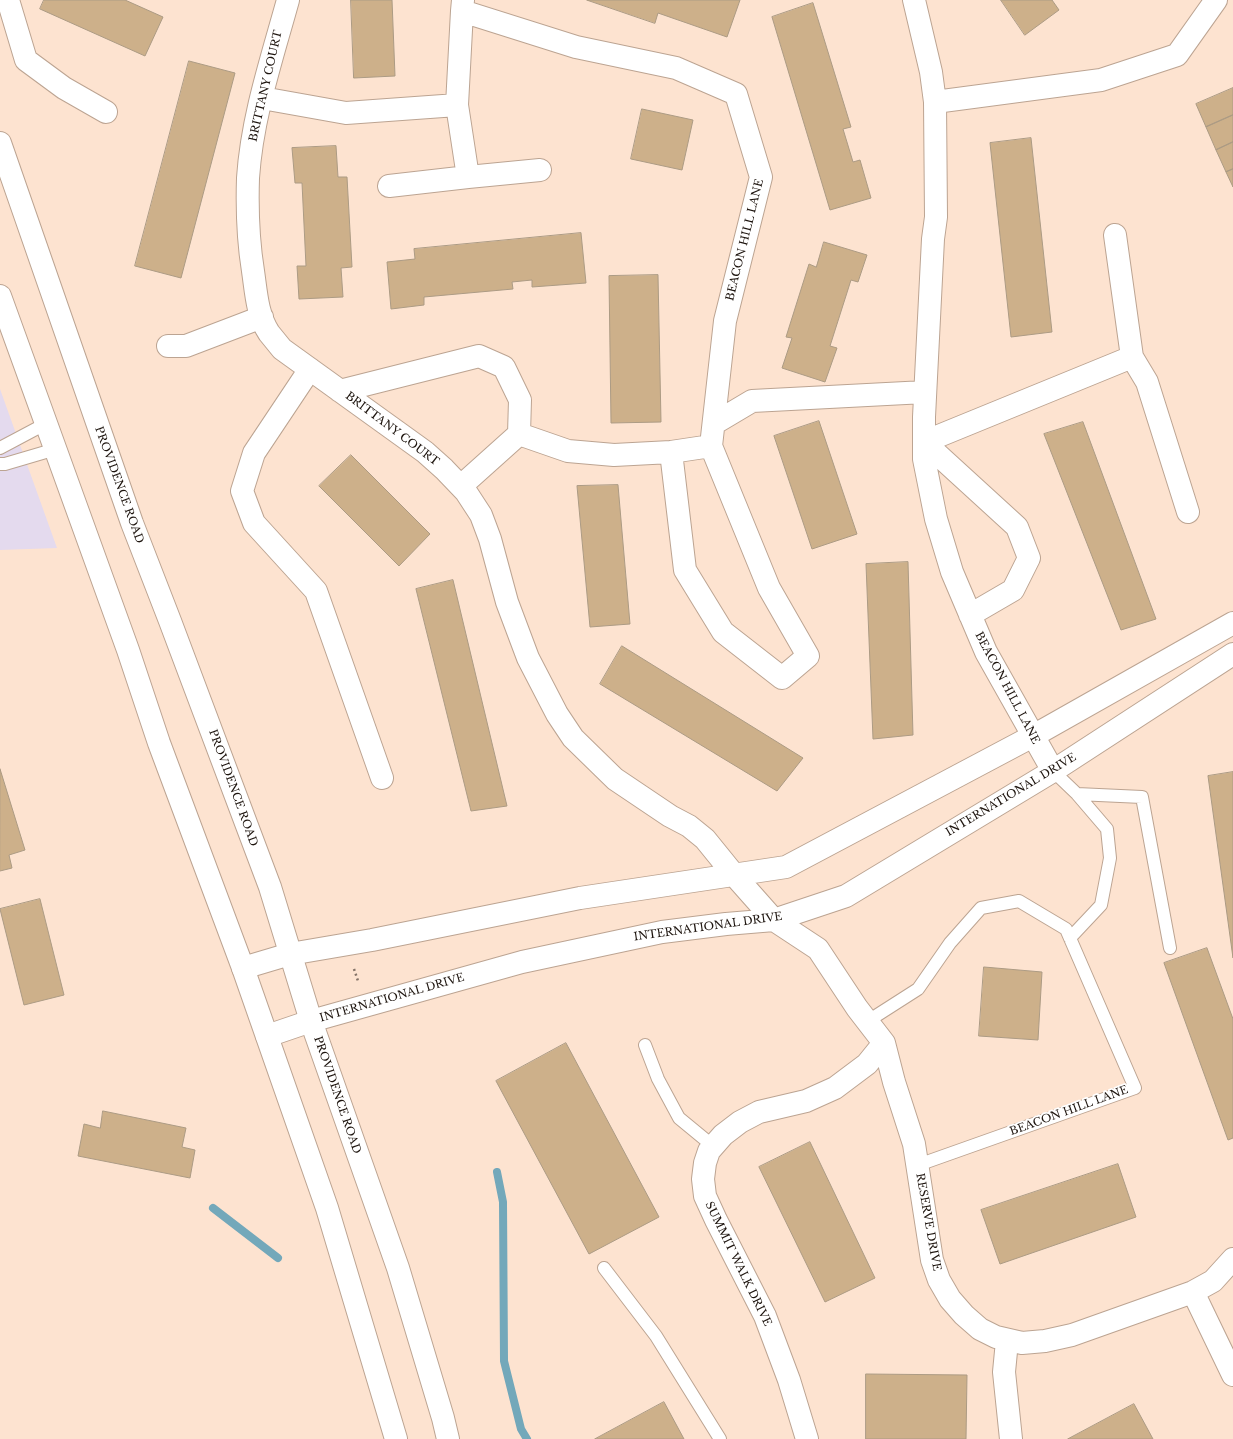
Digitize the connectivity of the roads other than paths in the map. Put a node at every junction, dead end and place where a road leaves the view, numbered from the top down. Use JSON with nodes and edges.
{"nodes":[{"id":1,"x":8,"y":0,"type":"edge"},
{"id":2,"x":288,"y":0,"type":"edge"},
{"id":3,"x":914,"y":0,"type":"edge"},
{"id":4,"x":1216,"y":0,"type":"edge"},
{"id":5,"x":463,"y":6,"type":"edge"},
{"id":6,"x":262,"y":98,"type":"junction"},
{"id":7,"x":935,"y":102,"type":"junction"},
{"id":8,"x":457,"y":105,"type":"junction"},
{"id":9,"x":106,"y":112,"type":"dead end"},
{"id":10,"x":0,"y":143,"type":"edge"},
{"id":11,"x":540,"y":170,"type":"dead end"},
{"id":12,"x":468,"y":177,"type":"junction"},
{"id":13,"x":389,"y":186,"type":"dead end"},
{"id":14,"x":1115,"y":235,"type":"dead end"},
{"id":15,"x":0,"y":296,"type":"edge"},
{"id":16,"x":262,"y":317,"type":"junction"},
{"id":17,"x":168,"y":346,"type":"dead end"},
{"id":18,"x":1132,"y":357,"type":"junction"},
{"id":19,"x":310,"y":369,"type":"junction"},
{"id":20,"x":340,"y":391,"type":"junction"},
{"id":21,"x":925,"y":392,"type":"junction"},
{"id":22,"x":47,"y":423,"type":"junction"},
{"id":23,"x":715,"y":423,"type":"junction"},
{"id":24,"x":519,"y":434,"type":"junction"},
{"id":25,"x":924,"y":442,"type":"junction"},
{"id":26,"x":711,"y":446,"type":"junction"},
{"id":27,"x":0,"y":448,"type":"edge"},
{"id":28,"x":56,"y":449,"type":"junction"},
{"id":29,"x":671,"y":452,"type":"junction"},
{"id":30,"x":0,"y":464,"type":"edge"},
{"id":31,"x":461,"y":486,"type":"junction"},
{"id":32,"x":1188,"y":512,"type":"dead end"},
{"id":33,"x":970,"y":615,"type":"junction"},
{"id":34,"x":1233,"y":624,"type":"edge"},
{"id":35,"x":1233,"y":654,"type":"edge"},
{"id":36,"x":1033,"y":736,"type":"junction"},
{"id":37,"x":1053,"y":771,"type":"junction"},
{"id":38,"x":382,"y":778,"type":"dead end"},
{"id":39,"x":1077,"y":794,"type":"junction"},
{"id":40,"x":734,"y":876,"type":"junction"},
{"id":41,"x":774,"y":920,"type":"junction"},
{"id":42,"x":1070,"y":938,"type":"junction"},
{"id":43,"x":1170,"y":948,"type":"dead end"},
{"id":44,"x":290,"y":954,"type":"junction"},
{"id":45,"x":243,"y":968,"type":"junction"},
{"id":46,"x":312,"y":1021,"type":"junction"},
{"id":47,"x":868,"y":1022,"type":"junction"},
{"id":48,"x":267,"y":1036,"type":"junction"},
{"id":49,"x":884,"y":1043,"type":"junction"},
{"id":50,"x":645,"y":1045,"type":"dead end"},
{"id":51,"x":713,"y":1146,"type":"junction"},
{"id":52,"x":918,"y":1165,"type":"junction"},
{"id":53,"x":1233,"y":1259,"type":"edge"},
{"id":54,"x":604,"y":1268,"type":"dead end"},
{"id":55,"x":1193,"y":1292,"type":"junction"},
{"id":56,"x":1008,"y":1341,"type":"junction"},
{"id":57,"x":1233,"y":1375,"type":"edge"},
{"id":58,"x":396,"y":1439,"type":"edge"},
{"id":59,"x":448,"y":1439,"type":"edge"},
{"id":60,"x":720,"y":1439,"type":"edge"},
{"id":61,"x":807,"y":1439,"type":"edge"},
{"id":62,"x":1011,"y":1439,"type":"edge"}],
"edges":[{"from":1,"to":9,"type":"street"},
{"from":2,"to":6,"type":"street","name":"BRITTANY COURT"},
{"from":3,"to":7,"type":"street","name":"BEACON HILL LANE"},
{"from":4,"to":7,"type":"street"},
{"from":5,"to":8,"type":"street"},
{"from":5,"to":23,"type":"street","name":"BEACON HILL LANE"},
{"from":6,"to":8,"type":"street"},
{"from":6,"to":16,"type":"street","name":"BRITTANY COURT"},
{"from":7,"to":21,"type":"street","name":"BEACON HILL LANE"},
{"from":8,"to":12,"type":"street"},
{"from":10,"to":44,"type":"street","name":"PROVIDENCE ROAD"},
{"from":11,"to":12,"type":"street"},
{"from":12,"to":13,"type":"street"},
{"from":14,"to":18,"type":"street"},
{"from":15,"to":22,"type":"street"},
{"from":16,"to":17,"type":"street"},
{"from":16,"to":19,"type":"street","name":"BRITTANY COURT"},
{"from":18,"to":25,"type":"street"},
{"from":18,"to":32,"type":"street"},
{"from":19,"to":20,"type":"street","name":"BRITTANY COURT"},
{"from":19,"to":38,"type":"street"},
{"from":20,"to":24,"type":"street"},
{"from":20,"to":31,"type":"street","name":"BRITTANY COURT"},
{"from":21,"to":23,"type":"street"},
{"from":21,"to":25,"type":"street","name":"BEACON HILL LANE"},
{"from":22,"to":27,"type":"lane"},
{"from":22,"to":28,"type":"street"},
{"from":23,"to":26,"type":"street","name":"BEACON HILL LANE"},
{"from":24,"to":29,"type":"street"},
{"from":24,"to":31,"type":"street"},
{"from":25,"to":33,"type":"street","name":"BEACON HILL LANE"},
{"from":25,"to":33,"type":"street"},
{"from":26,"to":29,"type":"street"},
{"from":26,"to":29,"type":"street"},
{"from":28,"to":30,"type":"lane"},
{"from":28,"to":45,"type":"street"},
{"from":31,"to":40,"type":"street","name":"BRITTANY COURT"},
{"from":33,"to":36,"type":"street","name":"BEACON HILL LANE"},
{"from":34,"to":36,"type":"street"},
{"from":35,"to":37,"type":"street","name":"INTERNATIONAL DRIVE"},
{"from":36,"to":37,"type":"street","name":"BEACON HILL LANE"},
{"from":36,"to":40,"type":"street"},
{"from":37,"to":39,"type":"lane"},
{"from":37,"to":41,"type":"street","name":"INTERNATIONAL DRIVE"},
{"from":39,"to":42,"type":"lane"},
{"from":39,"to":43,"type":"lane"},
{"from":40,"to":41,"type":"street","name":"BRITTANY COURT"},
{"from":40,"to":44,"type":"street"},
{"from":41,"to":46,"type":"street","name":"INTERNATIONAL DRIVE"},
{"from":41,"to":47,"type":"street","name":"RESERVE DRIVE"},
{"from":42,"to":47,"type":"lane"},
{"from":42,"to":52,"type":"lane","name":"BEACON HILL LANE"},
{"from":44,"to":45,"type":"street"},
{"from":44,"to":46,"type":"street","name":"PROVIDENCE ROAD"},
{"from":45,"to":48,"type":"street"},
{"from":46,"to":48,"type":"street","name":"INTERNATIONAL DRIVE"},
{"from":46,"to":59,"type":"street","name":"PROVIDENCE ROAD"},
{"from":47,"to":49,"type":"street","name":"RESERVE DRIVE"},
{"from":48,"to":58,"type":"street"},
{"from":49,"to":51,"type":"street","name":"SUMMIT WALK DRIVE"},
{"from":49,"to":52,"type":"street","name":"RESERVE DRIVE"},
{"from":50,"to":51,"type":"lane"},
{"from":51,"to":61,"type":"street","name":"SUMMIT WALK DRIVE"},
{"from":52,"to":56,"type":"street","name":"RESERVE DRIVE"},
{"from":53,"to":55,"type":"street","name":"RESERVE DRIVE"},
{"from":54,"to":60,"type":"lane"},
{"from":55,"to":56,"type":"street","name":"RESERVE DRIVE"},
{"from":55,"to":57,"type":"street"},
{"from":56,"to":62,"type":"street"}]}
